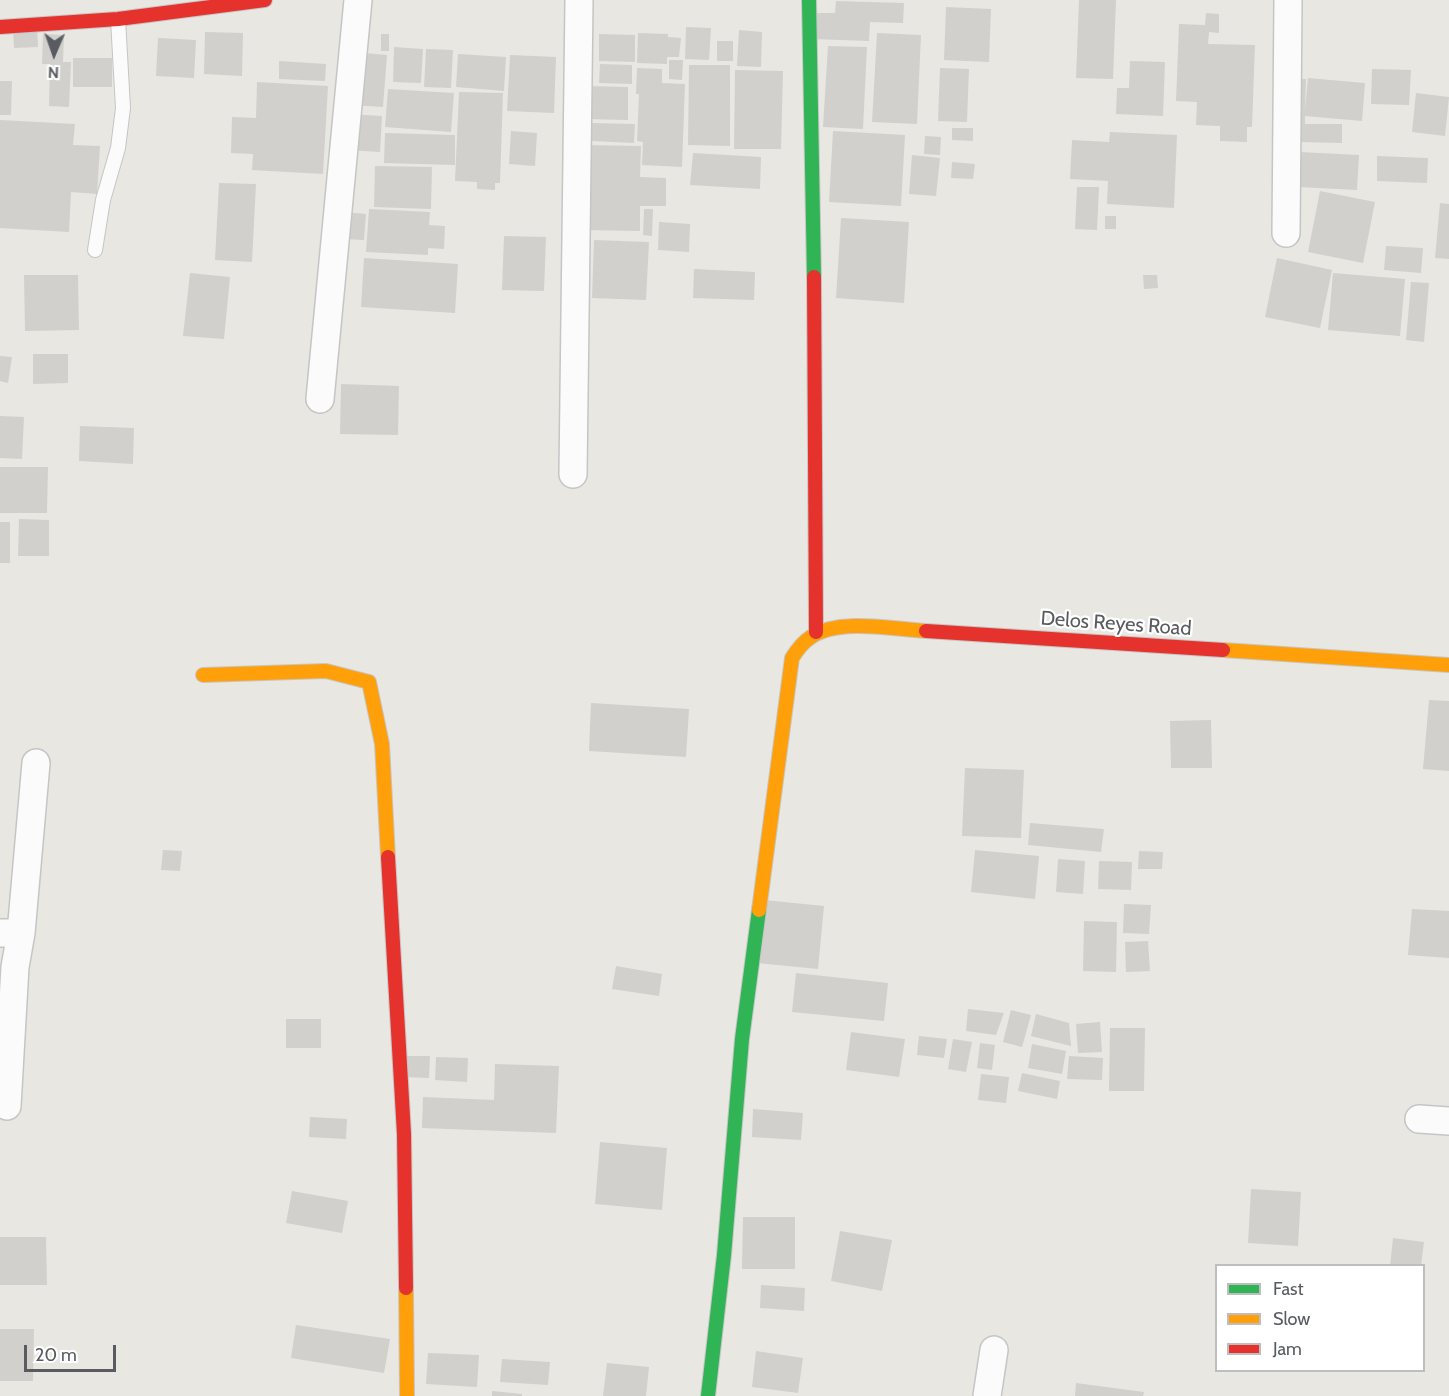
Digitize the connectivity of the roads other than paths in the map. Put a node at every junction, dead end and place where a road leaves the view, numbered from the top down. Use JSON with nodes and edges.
{"nodes":[{"id":1,"x":265,"y":0,"type":"edge"},
{"id":2,"x":358,"y":0,"type":"edge"},
{"id":3,"x":579,"y":0,"type":"edge"},
{"id":4,"x":808,"y":0,"type":"edge"},
{"id":5,"x":1288,"y":0,"type":"edge"},
{"id":6,"x":118,"y":19,"type":"junction"},
{"id":7,"x":0,"y":27,"type":"edge"},
{"id":8,"x":1286,"y":232,"type":"dead end"},
{"id":9,"x":95,"y":250,"type":"dead end"},
{"id":10,"x":320,"y":399,"type":"dead end"},
{"id":11,"x":573,"y":474,"type":"dead end"},
{"id":12,"x":816,"y":632,"type":"junction"},
{"id":13,"x":1449,"y":665,"type":"edge"},
{"id":14,"x":203,"y":675,"type":"dead end"},
{"id":15,"x":36,"y":763,"type":"dead end"},
{"id":16,"x":10,"y":933,"type":"edge"},
{"id":17,"x":7,"y":1106,"type":"dead end"},
{"id":18,"x":1419,"y":1119,"type":"dead end"},
{"id":19,"x":1449,"y":1120,"type":"edge"},
{"id":20,"x":994,"y":1350,"type":"dead end"},
{"id":21,"x":407,"y":1396,"type":"edge"},
{"id":22,"x":708,"y":1396,"type":"edge"},
{"id":23,"x":987,"y":1396,"type":"edge"}],
"edges":[{"from":1,"to":6,"type":"street"},
{"from":2,"to":10,"type":"street"},
{"from":3,"to":11,"type":"street"},
{"from":4,"to":12,"type":"street"},
{"from":5,"to":8,"type":"street"},
{"from":6,"to":7,"type":"street"},
{"from":6,"to":9,"type":"lane"},
{"from":12,"to":13,"type":"street","name":"Delos Reyes Road"},
{"from":12,"to":22,"type":"street"},
{"from":14,"to":21,"type":"street"},
{"from":15,"to":16,"type":"street"},
{"from":16,"to":17,"type":"street"},
{"from":18,"to":19,"type":"street"},
{"from":20,"to":23,"type":"street"}]}
